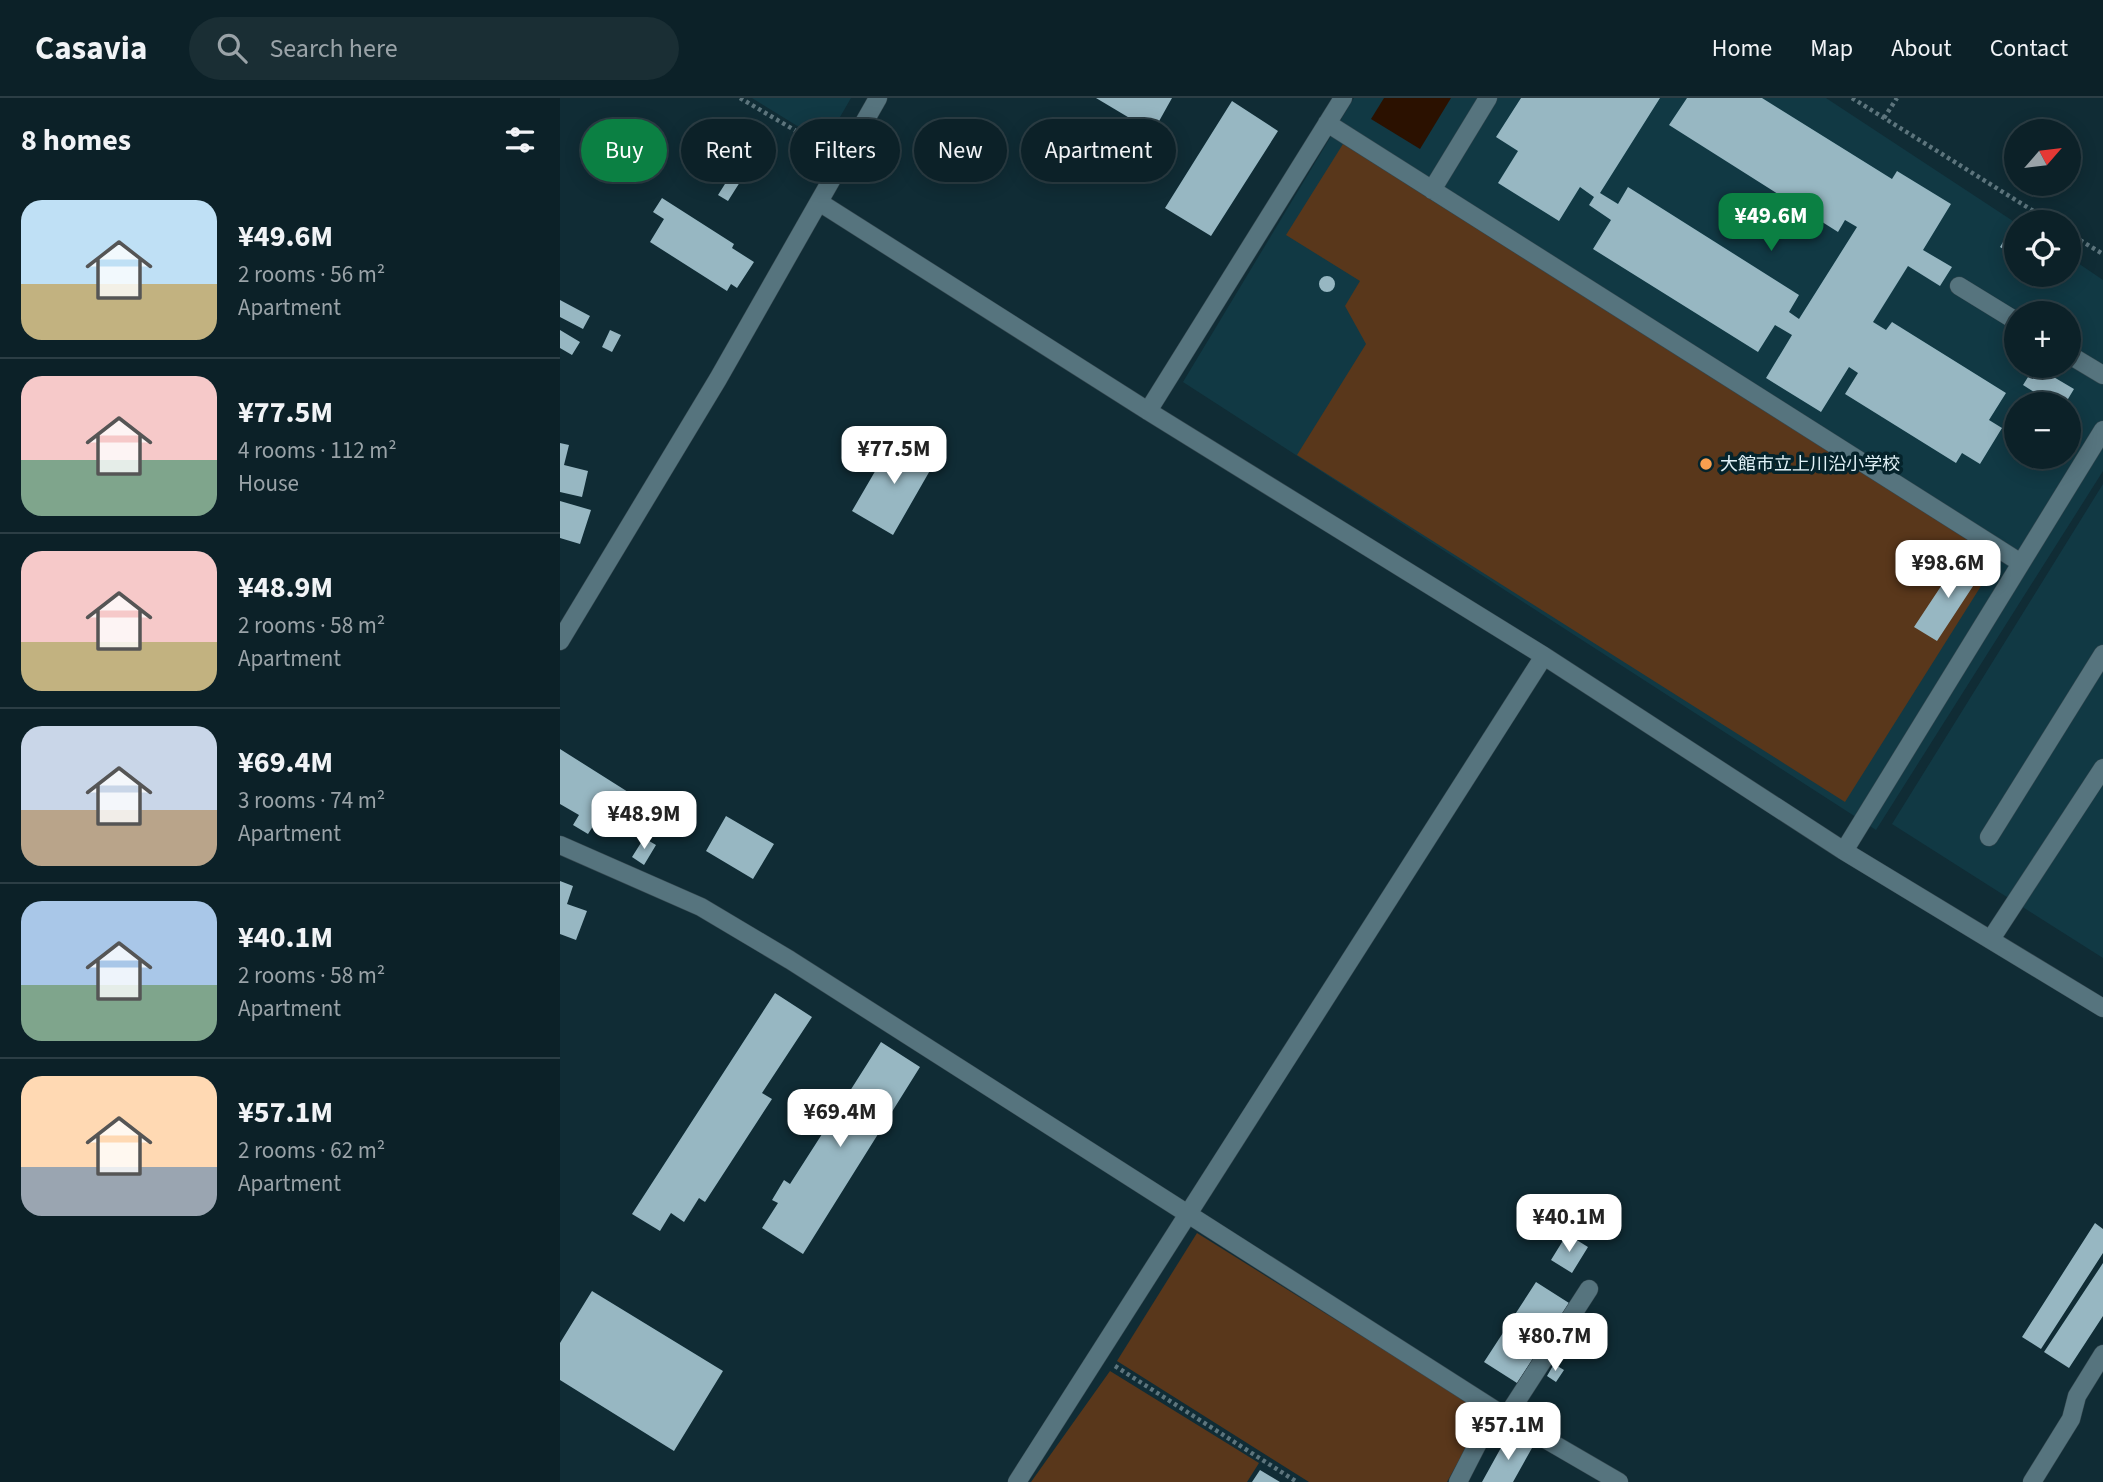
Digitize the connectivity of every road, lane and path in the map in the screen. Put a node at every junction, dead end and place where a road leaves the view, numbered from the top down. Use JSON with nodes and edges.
{"nodes":[{"id":1,"x":740,"y":98,"type":"edge"},
{"id":2,"x":878,"y":98,"type":"edge"},
{"id":3,"x":1342,"y":98,"type":"edge"},
{"id":4,"x":1488,"y":98,"type":"edge"},
{"id":5,"x":1852,"y":98,"type":"edge"},
{"id":6,"x":1897,"y":98,"type":"edge"},
{"id":7,"x":1884,"y":118,"type":"junction"},
{"id":8,"x":866,"y":119,"type":"edge"},
{"id":9,"x":1327,"y":123,"type":"junction"},
{"id":10,"x":790,"y":128,"type":"edge"},
{"id":11,"x":830,"y":182,"type":"edge"},
{"id":12,"x":1432,"y":190,"type":"junction"},
{"id":13,"x":819,"y":202,"type":"junction"},
{"id":14,"x":2032,"y":210,"type":"edge"},
{"id":15,"x":2081,"y":241,"type":"edge"},
{"id":16,"x":2103,"y":254,"type":"edge"},
{"id":17,"x":1959,"y":286,"type":"dead end"},
{"id":18,"x":2004,"y":314,"type":"edge"},
{"id":19,"x":2081,"y":362,"type":"edge"},
{"id":20,"x":2103,"y":375,"type":"edge"},
{"id":21,"x":1148,"y":411,"type":"junction"},
{"id":22,"x":2103,"y":430,"type":"edge"},
{"id":23,"x":2021,"y":564,"type":"junction"},
{"id":24,"x":560,"y":641,"type":"edge"},
{"id":25,"x":2103,"y":653,"type":"edge"},
{"id":26,"x":1544,"y":656,"type":"junction"},
{"id":27,"x":2103,"y":768,"type":"edge"},
{"id":28,"x":1989,"y":837,"type":"dead end"},
{"id":29,"x":560,"y":845,"type":"edge"},
{"id":30,"x":1844,"y":850,"type":"junction"},
{"id":31,"x":1991,"y":939,"type":"junction"},
{"id":32,"x":2103,"y":1008,"type":"edge"},
{"id":33,"x":1188,"y":1216,"type":"junction"},
{"id":34,"x":1589,"y":1289,"type":"dead end"},
{"id":35,"x":2103,"y":1354,"type":"edge"},
{"id":36,"x":1098,"y":1356,"type":"junction"},
{"id":37,"x":1501,"y":1413,"type":"junction"},
{"id":38,"x":1017,"y":1482,"type":"edge"},
{"id":39,"x":1297,"y":1482,"type":"edge"},
{"id":40,"x":1458,"y":1482,"type":"edge"},
{"id":41,"x":1619,"y":1482,"type":"edge"},
{"id":42,"x":2032,"y":1482,"type":"edge"}],
"edges":[{"from":1,"to":10,"type":"path"},
{"from":2,"to":8,"type":"street"},
{"from":3,"to":9,"type":"street"},
{"from":4,"to":12,"type":"street"},
{"from":5,"to":7,"type":"path"},
{"from":6,"to":7,"type":"path"},
{"from":7,"to":14,"type":"path"},
{"from":9,"to":12,"type":"street"},
{"from":9,"to":21,"type":"street"},
{"from":11,"to":13,"type":"street"},
{"from":12,"to":23,"type":"street"},
{"from":13,"to":21,"type":"street"},
{"from":13,"to":24,"type":"street"},
{"from":15,"to":16,"type":"path"},
{"from":17,"to":18,"type":"street"},
{"from":19,"to":20,"type":"street"},
{"from":21,"to":26,"type":"street"},
{"from":22,"to":23,"type":"street"},
{"from":23,"to":30,"type":"street"},
{"from":25,"to":28,"type":"street"},
{"from":26,"to":30,"type":"street"},
{"from":26,"to":33,"type":"street"},
{"from":27,"to":31,"type":"street"},
{"from":29,"to":33,"type":"street"},
{"from":30,"to":31,"type":"street"},
{"from":31,"to":32,"type":"street"},
{"from":33,"to":36,"type":"street"},
{"from":33,"to":37,"type":"street"},
{"from":34,"to":37,"type":"street"},
{"from":35,"to":42,"type":"street"},
{"from":36,"to":38,"type":"street"},
{"from":36,"to":39,"type":"path"},
{"from":37,"to":40,"type":"street"},
{"from":37,"to":41,"type":"street"}]}
